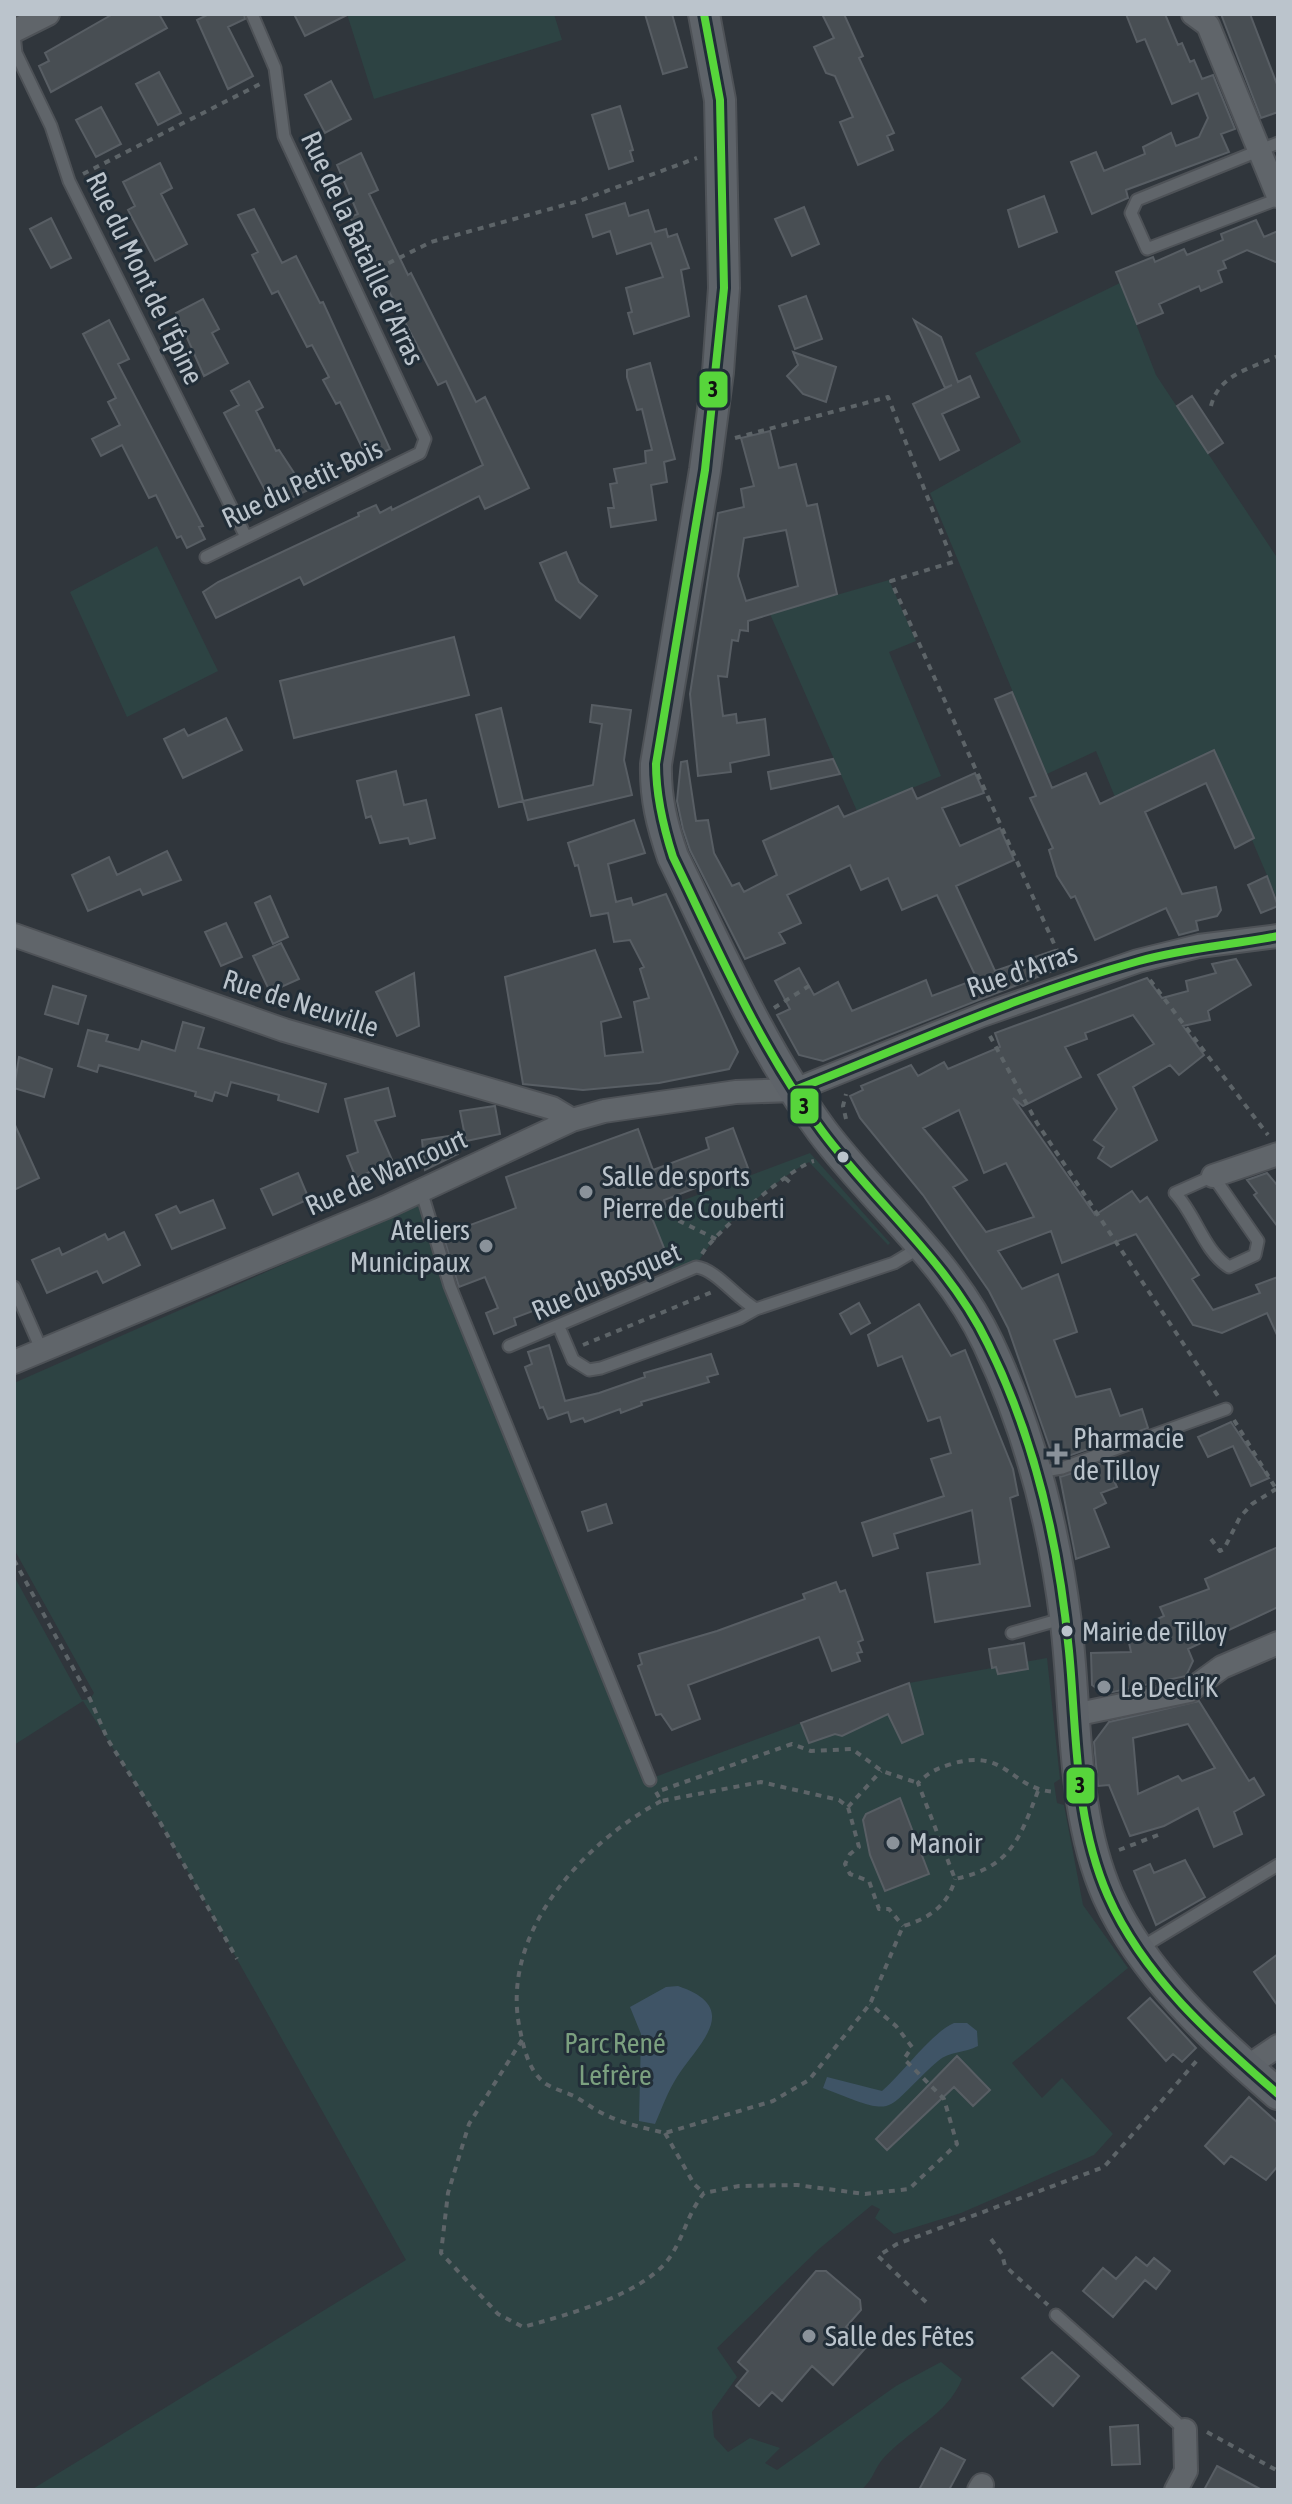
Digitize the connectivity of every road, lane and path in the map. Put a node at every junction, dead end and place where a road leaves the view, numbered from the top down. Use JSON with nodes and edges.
{"nodes":[{"id":1,"x":48,"y":14,"type":"edge"},
{"id":2,"x":252,"y":14,"type":"edge"},
{"id":3,"x":704,"y":14,"type":"edge"},
{"id":4,"x":1193,"y":14,"type":"edge"},
{"id":5,"x":14,"y":32,"type":"edge"},
{"id":6,"x":278,"y":79,"type":"junction"},
{"id":7,"x":1269,"y":146,"type":"edge"},
{"id":8,"x":721,"y":150,"type":"junction"},
{"id":9,"x":69,"y":181,"type":"junction"},
{"id":10,"x":1278,"y":198,"type":"edge"},
{"id":11,"x":351,"y":284,"type":"junction"},
{"id":12,"x":1278,"y":356,"type":"edge"},
{"id":13,"x":1211,"y":406,"type":"dead end"},
{"id":14,"x":709,"y":438,"type":"junction"},
{"id":15,"x":420,"y":453,"type":"joint"},
{"id":16,"x":246,"y":537,"type":"junction"},
{"id":17,"x":206,"y":557,"type":"dead end"},
{"id":18,"x":14,"y":935,"type":"edge"},
{"id":19,"x":1278,"y":936,"type":"edge"},
{"id":20,"x":1138,"y":961,"type":"junction"},
{"id":21,"x":1065,"y":968,"type":"dead end"},
{"id":22,"x":812,"y":984,"type":"dead end"},
{"id":23,"x":982,"y":1015,"type":"junction"},
{"id":24,"x":753,"y":1020,"type":"junction"},
{"id":25,"x":844,"y":1071,"type":"junction"},
{"id":26,"x":795,"y":1090,"type":"junction"},
{"id":27,"x":572,"y":1120,"type":"junction"},
{"id":28,"x":835,"y":1147,"type":"junction"},
{"id":29,"x":1277,"y":1149,"type":"edge"},
{"id":30,"x":1213,"y":1176,"type":"junction"},
{"id":31,"x":785,"y":1178,"type":"junction"},
{"id":32,"x":793,"y":1185,"type":"dead end"},
{"id":33,"x":421,"y":1190,"type":"junction"},
{"id":34,"x":747,"y":1209,"type":"junction"},
{"id":35,"x":657,"y":1210,"type":"dead end"},
{"id":36,"x":754,"y":1219,"type":"dead end"},
{"id":37,"x":716,"y":1239,"type":"junction"},
{"id":38,"x":921,"y":1246,"type":"junction"},
{"id":39,"x":696,"y":1267,"type":"junction"},
{"id":40,"x":14,"y":1287,"type":"edge"},
{"id":41,"x":725,"y":1287,"type":"junction"},
{"id":42,"x":756,"y":1309,"type":"junction"},
{"id":43,"x":559,"y":1327,"type":"junction"},
{"id":44,"x":509,"y":1346,"type":"dead end"},
{"id":45,"x":42,"y":1352,"type":"junction"},
{"id":46,"x":568,"y":1352,"type":"junction"},
{"id":47,"x":14,"y":1362,"type":"edge"},
{"id":48,"x":1226,"y":1409,"type":"junction"},
{"id":49,"x":1037,"y":1472,"type":"junction"},
{"id":50,"x":1277,"y":1490,"type":"edge"},
{"id":51,"x":1211,"y":1539,"type":"dead end"},
{"id":52,"x":14,"y":1560,"type":"edge"},
{"id":53,"x":1065,"y":1618,"type":"junction"},
{"id":54,"x":1012,"y":1633,"type":"dead end"},
{"id":55,"x":1278,"y":1643,"type":"edge"},
{"id":56,"x":1074,"y":1715,"type":"junction"},
{"id":57,"x":882,"y":1771,"type":"junction"},
{"id":58,"x":650,"y":1780,"type":"dead end"},
{"id":59,"x":918,"y":1783,"type":"junction"},
{"id":60,"x":1082,"y":1787,"type":"junction"},
{"id":61,"x":1038,"y":1791,"type":"junction"},
{"id":62,"x":661,"y":1801,"type":"junction"},
{"id":63,"x":848,"y":1807,"type":"junction"},
{"id":64,"x":1158,"y":1835,"type":"dead end"},
{"id":65,"x":1097,"y":1860,"type":"junction"},
{"id":66,"x":1278,"y":1865,"type":"edge"},
{"id":67,"x":955,"y":1879,"type":"junction"},
{"id":68,"x":903,"y":1926,"type":"junction"},
{"id":69,"x":1138,"y":1949,"type":"junction"},
{"id":70,"x":237,"y":1959,"type":"dead end"},
{"id":71,"x":870,"y":2004,"type":"junction"},
{"id":72,"x":1218,"y":2038,"type":"junction"},
{"id":73,"x":522,"y":2040,"type":"junction"},
{"id":74,"x":1278,"y":2046,"type":"edge"},
{"id":75,"x":1247,"y":2067,"type":"junction"},
{"id":76,"x":1278,"y":2094,"type":"edge"},
{"id":77,"x":665,"y":2133,"type":"junction"},
{"id":78,"x":704,"y":2193,"type":"junction"},
{"id":79,"x":991,"y":2239,"type":"dead end"},
{"id":80,"x":926,"y":2302,"type":"dead end"},
{"id":81,"x":1056,"y":2315,"type":"joint"},
{"id":82,"x":1185,"y":2430,"type":"junction"},
{"id":83,"x":1278,"y":2471,"type":"edge"},
{"id":84,"x":1176,"y":2490,"type":"edge"}],
"edges":[{"from":1,"to":5,"type":"street"},
{"from":2,"to":6,"type":"lane","name":"Rue de la Bataille d'Arras"},
{"from":3,"to":8,"type":"street"},
{"from":4,"to":7,"type":"street"},
{"from":5,"to":9,"type":"lane","name":"Rue du Mont de l'Épine"},
{"from":6,"to":9,"type":"path"},
{"from":6,"to":11,"type":"lane","name":"Rue de la Bataille d'Arras"},
{"from":7,"to":10,"type":"street"},
{"from":7,"to":10,"type":"lane"},
{"from":8,"to":11,"type":"path"},
{"from":8,"to":14,"type":"street"},
{"from":9,"to":16,"type":"lane","name":"Rue du Mont de l'Épine"},
{"from":11,"to":15,"type":"lane","name":"Rue de la Bataille d'Arras"},
{"from":12,"to":13,"type":"path"},
{"from":14,"to":21,"type":"path"},
{"from":14,"to":24,"type":"street"},
{"from":15,"to":16,"type":"lane","name":"Rue du Petit-Bois"},
{"from":16,"to":17,"type":"lane","name":"Rue du Petit-Bois"},
{"from":18,"to":27,"type":"street","name":"Rue de Neuville"},
{"from":19,"to":20,"type":"street","name":"Rue d'Arras"},
{"from":20,"to":23,"type":"street","name":"Rue d'Arras"},
{"from":20,"to":29,"type":"path"},
{"from":22,"to":24,"type":"path"},
{"from":23,"to":25,"type":"street","name":"Rue d'Arras"},
{"from":23,"to":48,"type":"path"},
{"from":24,"to":26,"type":"street"},
{"from":25,"to":26,"type":"street","name":"Rue d'Arras"},
{"from":25,"to":28,"type":"path"},
{"from":26,"to":27,"type":"street","name":"Rue de Wancourt"},
{"from":26,"to":28,"type":"street"},
{"from":27,"to":33,"type":"street","name":"Rue de Wancourt"},
{"from":28,"to":31,"type":"path"},
{"from":28,"to":38,"type":"street"},
{"from":29,"to":30,"type":"street"},
{"from":30,"to":30,"type":"lane"},
{"from":31,"to":32,"type":"path"},
{"from":31,"to":34,"type":"path"},
{"from":33,"to":45,"type":"street","name":"Rue de Wancourt"},
{"from":33,"to":58,"type":"lane"},
{"from":34,"to":36,"type":"path"},
{"from":34,"to":37,"type":"path"},
{"from":35,"to":37,"type":"path"},
{"from":37,"to":39,"type":"path"},
{"from":38,"to":42,"type":"lane"},
{"from":38,"to":49,"type":"street"},
{"from":39,"to":41,"type":"lane","name":"Rue du Bosquet"},
{"from":39,"to":43,"type":"lane","name":"Rue du Bosquet"},
{"from":40,"to":45,"type":"lane"},
{"from":41,"to":42,"type":"lane","name":"Rue du Bosquet"},
{"from":41,"to":46,"type":"path"},
{"from":42,"to":46,"type":"lane"},
{"from":43,"to":44,"type":"lane","name":"Rue du Bosquet"},
{"from":43,"to":46,"type":"lane"},
{"from":45,"to":47,"type":"street","name":"Rue de Wancourt"},
{"from":48,"to":49,"type":"lane"},
{"from":48,"to":50,"type":"path"},
{"from":49,"to":53,"type":"street"},
{"from":50,"to":51,"type":"path"},
{"from":52,"to":70,"type":"path"},
{"from":53,"to":54,"type":"lane"},
{"from":53,"to":56,"type":"street"},
{"from":55,"to":56,"type":"street"},
{"from":56,"to":60,"type":"street"},
{"from":57,"to":59,"type":"path"},
{"from":57,"to":62,"type":"path"},
{"from":57,"to":63,"type":"path"},
{"from":59,"to":61,"type":"path"},
{"from":59,"to":67,"type":"path"},
{"from":60,"to":61,"type":"path"},
{"from":60,"to":65,"type":"street"},
{"from":61,"to":67,"type":"path"},
{"from":62,"to":63,"type":"path"},
{"from":62,"to":73,"type":"path"},
{"from":63,"to":68,"type":"path"},
{"from":64,"to":65,"type":"path"},
{"from":65,"to":69,"type":"street"},
{"from":66,"to":69,"type":"lane"},
{"from":67,"to":68,"type":"path"},
{"from":68,"to":71,"type":"path"},
{"from":69,"to":72,"type":"street"},
{"from":71,"to":77,"type":"path"},
{"from":71,"to":78,"type":"path"},
{"from":72,"to":75,"type":"street"},
{"from":72,"to":80,"type":"path"},
{"from":73,"to":77,"type":"path"},
{"from":73,"to":78,"type":"path"},
{"from":74,"to":75,"type":"street"},
{"from":75,"to":76,"type":"street"},
{"from":77,"to":78,"type":"path"},
{"from":79,"to":81,"type":"path"},
{"from":81,"to":82,"type":"lane"},
{"from":82,"to":83,"type":"path"},
{"from":82,"to":84,"type":"street"}]}
